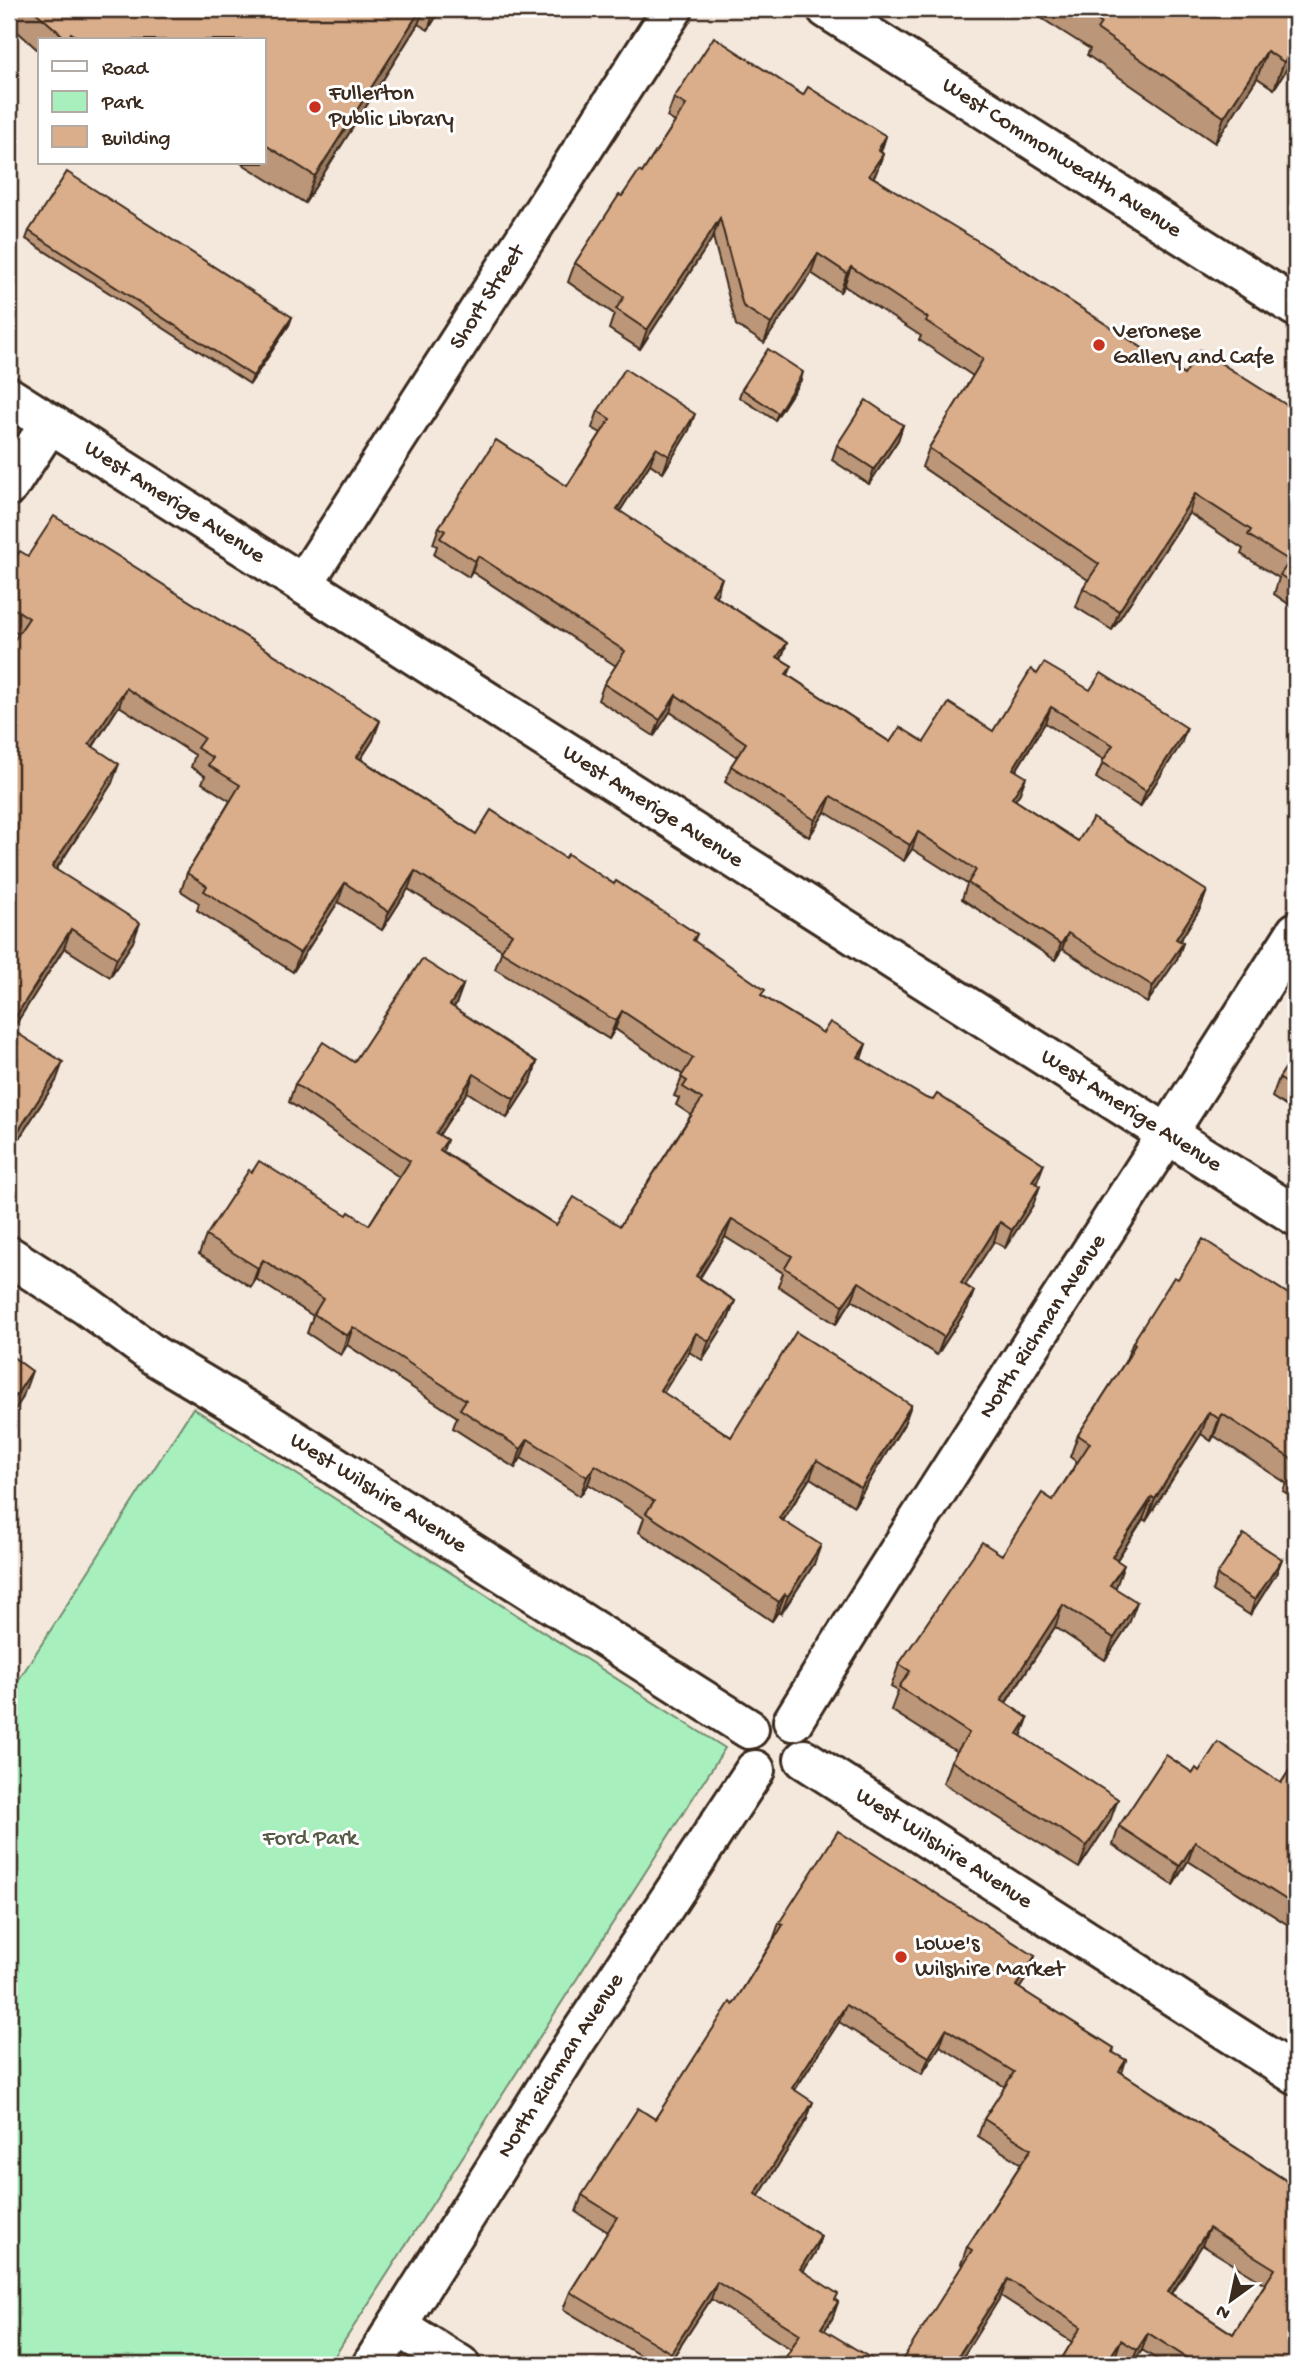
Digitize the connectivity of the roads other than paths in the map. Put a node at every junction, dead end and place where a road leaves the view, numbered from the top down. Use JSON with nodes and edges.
{"nodes":[{"id":1,"x":673,"y":9,"type":"edge"},
{"id":2,"x":827,"y":9,"type":"edge"},
{"id":3,"x":1296,"y":307,"type":"edge"},
{"id":4,"x":9,"y":397,"type":"edge"},
{"id":5,"x":50,"y":423,"type":"junction"},
{"id":6,"x":9,"y":486,"type":"edge"},
{"id":7,"x":303,"y":584,"type":"junction"},
{"id":8,"x":1296,"y":932,"type":"edge"},
{"id":9,"x":1168,"y":1137,"type":"junction"},
{"id":10,"x":1296,"y":1216,"type":"edge"},
{"id":11,"x":9,"y":1256,"type":"edge"},
{"id":12,"x":793,"y":1721,"type":"junction"},
{"id":13,"x":749,"y":1729,"type":"junction"},
{"id":14,"x":804,"y":1759,"type":"junction"},
{"id":15,"x":755,"y":1770,"type":"junction"},
{"id":16,"x":1296,"y":2075,"type":"edge"},
{"id":17,"x":397,"y":2326,"type":"junction"},
{"id":18,"x":372,"y":2365,"type":"edge"},
{"id":19,"x":460,"y":2365,"type":"edge"}],
"edges":[{"from":1,"to":7,"type":"street","name":"Short Street"},
{"from":2,"to":3,"type":"street","name":"West Commonwealth Avenue"},
{"from":4,"to":5,"type":"street","name":"West Amerige Avenue"},
{"from":5,"to":6,"type":"street"},
{"from":5,"to":7,"type":"street","name":"West Amerige Avenue"},
{"from":7,"to":9,"type":"street","name":"West Amerige Avenue"},
{"from":8,"to":9,"type":"street","name":"North Richman Avenue"},
{"from":9,"to":10,"type":"street","name":"West Amerige Avenue"},
{"from":9,"to":12,"type":"street","name":"North Richman Avenue"},
{"from":11,"to":13,"type":"street","name":"West Wilshire Avenue"},
{"from":12,"to":13,"type":"street"},
{"from":12,"to":14,"type":"street"},
{"from":13,"to":15,"type":"street"},
{"from":14,"to":15,"type":"street"},
{"from":14,"to":16,"type":"street","name":"West Wilshire Avenue"},
{"from":15,"to":17,"type":"street","name":"North Richman Avenue"},
{"from":17,"to":18,"type":"street","name":"North Richman Avenue"},
{"from":17,"to":19,"type":"street"}]}
